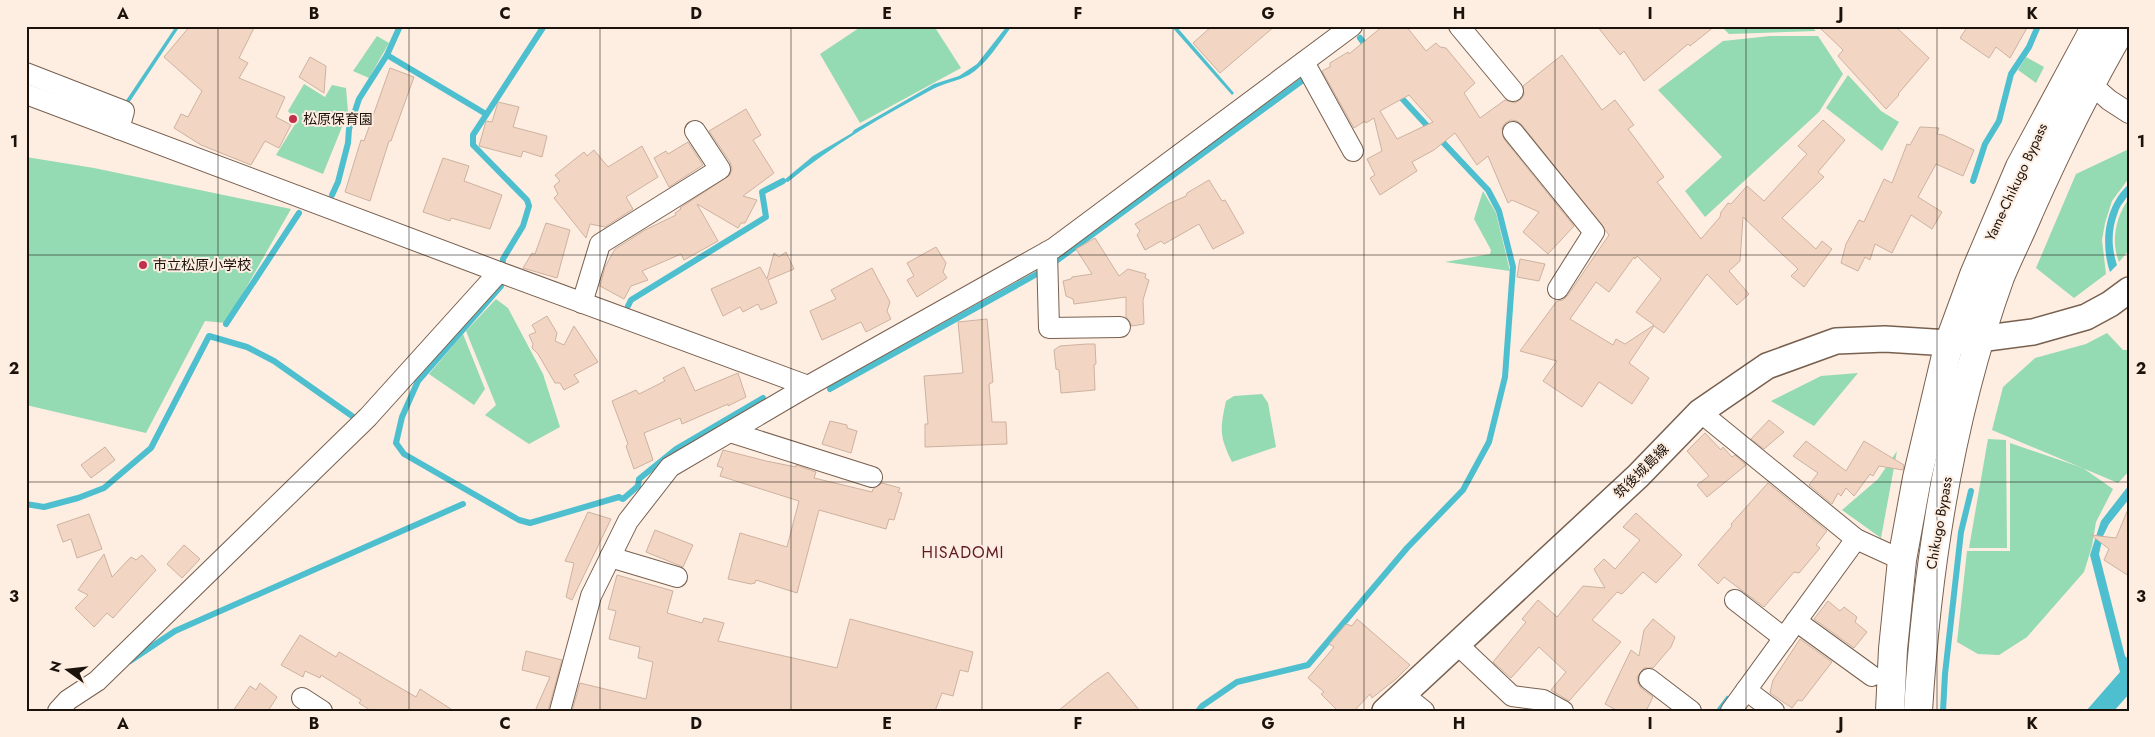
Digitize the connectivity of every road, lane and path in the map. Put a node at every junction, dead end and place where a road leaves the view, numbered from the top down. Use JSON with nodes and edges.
{"nodes":[{"id":1,"x":1352,"y":26,"type":"edge"},
{"id":2,"x":1458,"y":26,"type":"edge"},
{"id":3,"x":2096,"y":26,"type":"edge"},
{"id":4,"x":2123,"y":26,"type":"edge"},
{"id":5,"x":1304,"y":62,"type":"junction"},
{"id":6,"x":26,"y":74,"type":"edge"},
{"id":7,"x":2092,"y":85,"type":"junction"},
{"id":8,"x":1513,"y":91,"type":"dead end"},
{"id":9,"x":26,"y":94,"type":"edge"},
{"id":10,"x":2129,"y":113,"type":"edge"},
{"id":11,"x":119,"y":129,"type":"junction"},
{"id":12,"x":696,"y":131,"type":"dead end"},
{"id":13,"x":1513,"y":132,"type":"dead end"},
{"id":14,"x":1353,"y":151,"type":"dead end"},
{"id":15,"x":1046,"y":252,"type":"junction"},
{"id":16,"x":500,"y":272,"type":"junction"},
{"id":17,"x":1558,"y":289,"type":"dead end"},
{"id":18,"x":2129,"y":290,"type":"edge"},
{"id":19,"x":582,"y":302,"type":"junction"},
{"id":20,"x":1120,"y":327,"type":"dead end"},
{"id":21,"x":1980,"y":339,"type":"junction"},
{"id":22,"x":1949,"y":343,"type":"junction"},
{"id":23,"x":808,"y":386,"type":"junction"},
{"id":24,"x":1700,"y":412,"type":"junction"},
{"id":25,"x":730,"y":432,"type":"junction"},
{"id":26,"x":872,"y":478,"type":"dead end"},
{"id":27,"x":1856,"y":539,"type":"junction"},
{"id":28,"x":610,"y":557,"type":"junction"},
{"id":29,"x":1902,"y":560,"type":"junction"},
{"id":30,"x":677,"y":577,"type":"dead end"},
{"id":31,"x":1735,"y":600,"type":"dead end"},
{"id":32,"x":1796,"y":621,"type":"junction"},
{"id":33,"x":1784,"y":638,"type":"junction"},
{"id":34,"x":1457,"y":644,"type":"junction"},
{"id":35,"x":1872,"y":676,"type":"dead end"},
{"id":36,"x":1650,"y":679,"type":"dead end"},
{"id":37,"x":1746,"y":690,"type":"junction"},
{"id":38,"x":1403,"y":694,"type":"junction"},
{"id":39,"x":302,"y":698,"type":"dead end"},
{"id":40,"x":1559,"y":710,"type":"edge"},
{"id":41,"x":58,"y":711,"type":"edge"},
{"id":42,"x":322,"y":711,"type":"edge"},
{"id":43,"x":560,"y":711,"type":"edge"},
{"id":44,"x":1385,"y":711,"type":"edge"},
{"id":45,"x":1424,"y":711,"type":"edge"},
{"id":46,"x":1691,"y":711,"type":"edge"},
{"id":47,"x":1731,"y":711,"type":"edge"},
{"id":48,"x":1774,"y":711,"type":"edge"},
{"id":49,"x":1890,"y":711,"type":"edge"},
{"id":50,"x":1918,"y":711,"type":"edge"}],
"edges":[{"from":1,"to":5,"type":"street"},
{"from":2,"to":8,"type":"street"},
{"from":3,"to":22,"type":"highway","name":"Yame-Chikugo Bypass"},
{"from":4,"to":7,"type":"highway","name":"Yame-Chikugo Bypass"},
{"from":5,"to":14,"type":"street"},
{"from":5,"to":15,"type":"street"},
{"from":6,"to":11,"type":"street"},
{"from":7,"to":10,"type":"street"},
{"from":7,"to":21,"type":"highway","name":"Yame-Chikugo Bypass"},
{"from":9,"to":11,"type":"street"},
{"from":11,"to":16,"type":"street"},
{"from":12,"to":19,"type":"street"},
{"from":13,"to":17,"type":"street"},
{"from":15,"to":20,"type":"street"},
{"from":15,"to":23,"type":"street"},
{"from":16,"to":19,"type":"street"},
{"from":16,"to":41,"type":"street"},
{"from":18,"to":21,"type":"street","name":"筑後城島線"},
{"from":19,"to":23,"type":"street"},
{"from":21,"to":22,"type":"street","name":"筑後城島線"},
{"from":21,"to":50,"type":"highway","name":"Chikugo Bypass"},
{"from":22,"to":24,"type":"street","name":"筑後城島線"},
{"from":22,"to":29,"type":"highway","name":"Chikugo Bypass"},
{"from":23,"to":25,"type":"street"},
{"from":24,"to":27,"type":"street"},
{"from":24,"to":34,"type":"street","name":"筑後城島線"},
{"from":25,"to":26,"type":"street"},
{"from":25,"to":28,"type":"street"},
{"from":27,"to":29,"type":"street"},
{"from":27,"to":32,"type":"street"},
{"from":28,"to":30,"type":"street"},
{"from":28,"to":43,"type":"street"},
{"from":29,"to":49,"type":"highway","name":"Chikugo Bypass"},
{"from":31,"to":33,"type":"street"},
{"from":32,"to":33,"type":"street"},
{"from":32,"to":35,"type":"street"},
{"from":33,"to":37,"type":"street"},
{"from":34,"to":38,"type":"street","name":"筑後城島線"},
{"from":34,"to":40,"type":"street"},
{"from":36,"to":46,"type":"street"},
{"from":37,"to":47,"type":"street"},
{"from":37,"to":48,"type":"street"},
{"from":38,"to":44,"type":"street","name":"筑後城島線"},
{"from":38,"to":45,"type":"street"},
{"from":39,"to":42,"type":"street"}]}
